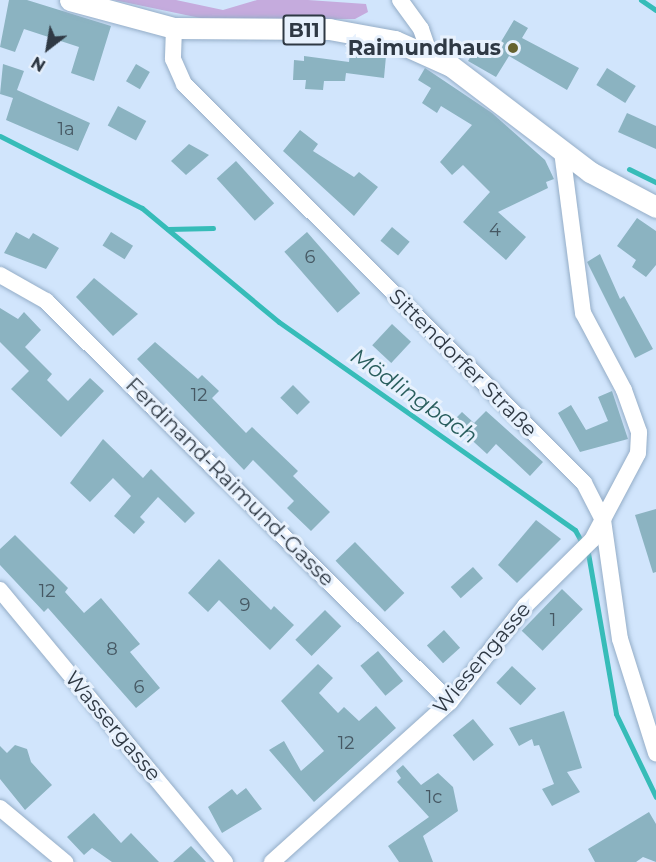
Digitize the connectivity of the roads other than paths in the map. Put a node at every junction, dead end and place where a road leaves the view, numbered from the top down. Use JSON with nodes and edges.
{"nodes":[{"id":1,"x":70,"y":0,"type":"edge"},
{"id":2,"x":400,"y":0,"type":"edge"},
{"id":3,"x":174,"y":28,"type":"junction"},
{"id":4,"x":430,"y":55,"type":"junction"},
{"id":5,"x":562,"y":152,"type":"junction"},
{"id":6,"x":656,"y":207,"type":"edge"},
{"id":7,"x":0,"y":275,"type":"edge"},
{"id":8,"x":603,"y":520,"type":"junction"},
{"id":9,"x":0,"y":590,"type":"edge"},
{"id":10,"x":450,"y":702,"type":"junction"},
{"id":11,"x":656,"y":753,"type":"edge"},
{"id":12,"x":0,"y":808,"type":"edge"},
{"id":13,"x":65,"y":862,"type":"edge"},
{"id":14,"x":225,"y":862,"type":"edge"},
{"id":15,"x":272,"y":862,"type":"edge"}],
"edges":[{"from":1,"to":3,"type":"main road","number":"B11"},
{"from":2,"to":4,"type":"street"},
{"from":3,"to":4,"type":"main road","number":"B11"},
{"from":3,"to":8,"type":"street","name":"Sittendorfer Straße"},
{"from":4,"to":5,"type":"main road","number":"B11"},
{"from":5,"to":6,"type":"main road","number":"B11"},
{"from":5,"to":8,"type":"street","name":"Wiesengasse"},
{"from":7,"to":10,"type":"street","name":"Ferdinand-Raimund-Gasse"},
{"from":8,"to":10,"type":"street","name":"Wiesengasse"},
{"from":8,"to":11,"type":"street","name":"Sittendorfer Straße"},
{"from":9,"to":14,"type":"street","name":"Wassergasse"},
{"from":10,"to":15,"type":"street","name":"Wiesengasse"},
{"from":12,"to":13,"type":"street"}]}
